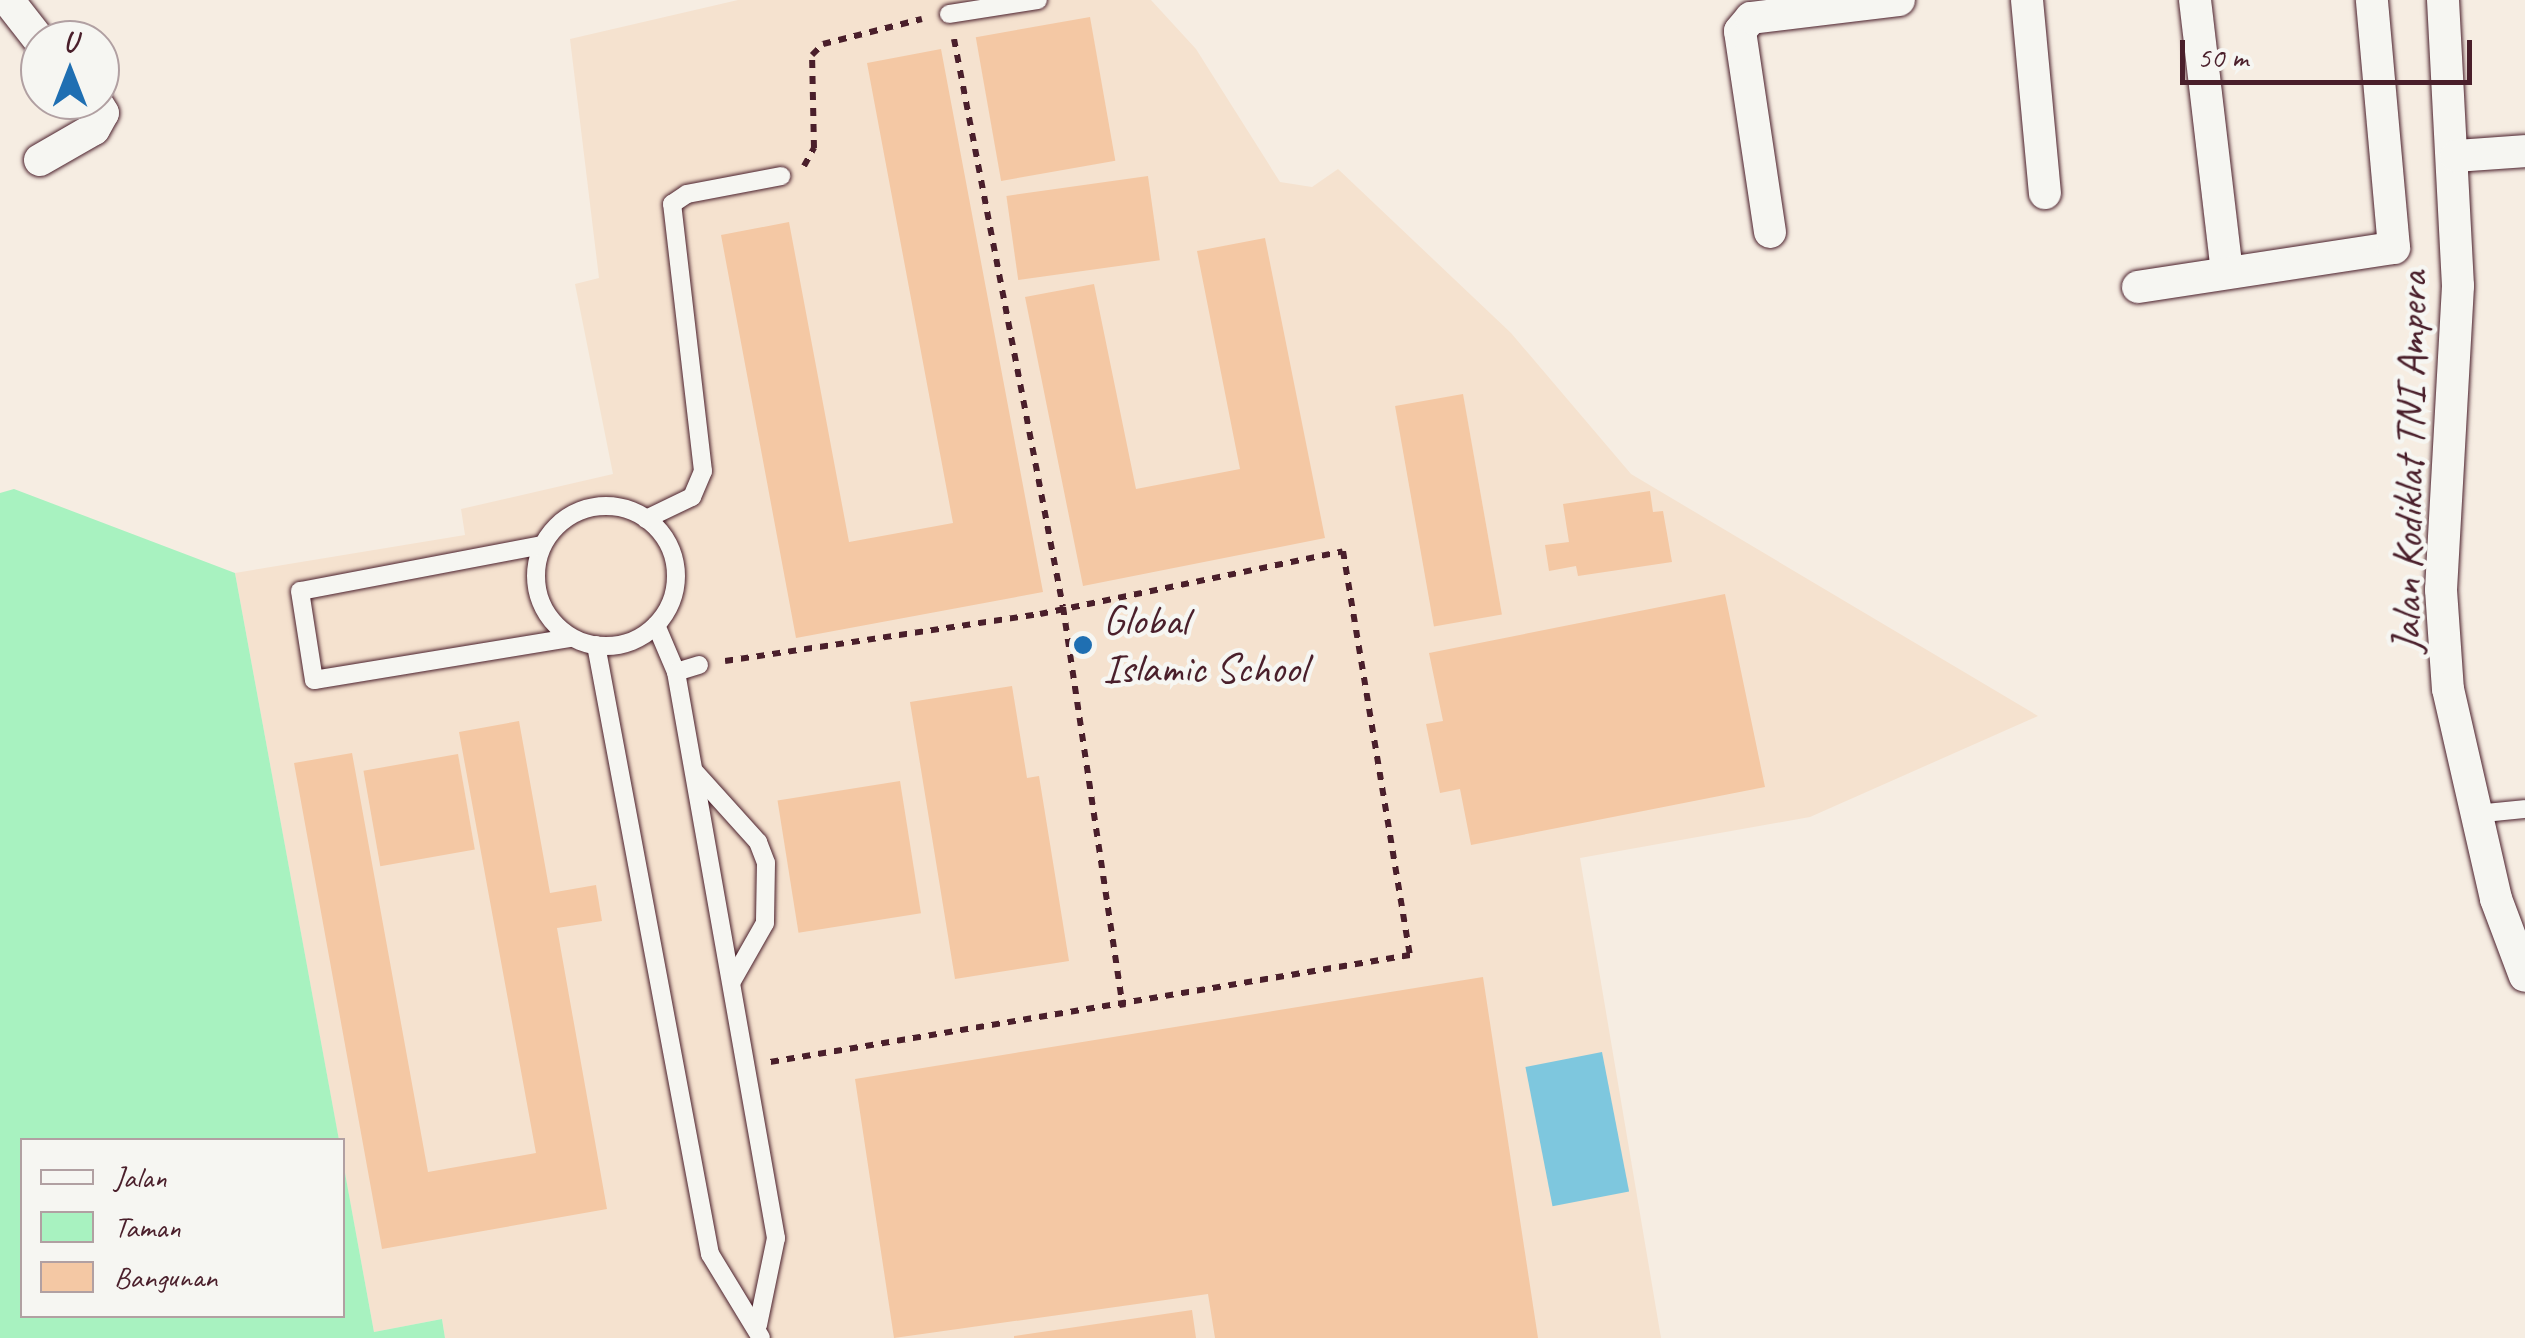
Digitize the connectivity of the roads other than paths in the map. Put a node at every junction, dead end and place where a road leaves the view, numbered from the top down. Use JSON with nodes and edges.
{"nodes":[{"id":1,"x":8,"y":0,"type":"edge"},
{"id":2,"x":1038,"y":0,"type":"edge"},
{"id":3,"x":1900,"y":0,"type":"edge"},
{"id":4,"x":2027,"y":0,"type":"edge"},
{"id":5,"x":2194,"y":0,"type":"edge"},
{"id":6,"x":2372,"y":0,"type":"edge"},
{"id":7,"x":2443,"y":0,"type":"edge"},
{"id":8,"x":949,"y":14,"type":"road end"},
{"id":9,"x":24,"y":20,"type":"edge"},
{"id":10,"x":99,"y":120,"type":"edge"},
{"id":11,"x":2525,"y":151,"type":"edge"},
{"id":12,"x":2456,"y":156,"type":"junction"},
{"id":13,"x":40,"y":160,"type":"dead end"},
{"id":14,"x":782,"y":176,"type":"road end"},
{"id":15,"x":2046,"y":193,"type":"dead end"},
{"id":16,"x":1770,"y":232,"type":"dead end"},
{"id":17,"x":2227,"y":271,"type":"junction"},
{"id":18,"x":2138,"y":288,"type":"dead end"},
{"id":19,"x":646,"y":519,"type":"junction"},
{"id":20,"x":542,"y":545,"type":"junction"},
{"id":21,"x":656,"y":625,"type":"junction"},
{"id":22,"x":571,"y":638,"type":"junction"},
{"id":23,"x":596,"y":645,"type":"junction"},
{"id":24,"x":699,"y":665,"type":"road end"},
{"id":25,"x":676,"y":672,"type":"junction"},
{"id":26,"x":694,"y":771,"type":"junction"},
{"id":27,"x":2525,"y":809,"type":"edge"},
{"id":28,"x":2475,"y":814,"type":"junction"},
{"id":29,"x":2525,"y":976,"type":"edge"},
{"id":30,"x":732,"y":981,"type":"junction"},
{"id":31,"x":760,"y":1332,"type":"edge"}],
"edges":[{"from":1,"to":9,"type":"street"},
{"from":2,"to":8,"type":"lane"},
{"from":3,"to":16,"type":"street"},
{"from":4,"to":15,"type":"street"},
{"from":5,"to":17,"type":"street"},
{"from":6,"to":17,"type":"street"},
{"from":7,"to":12,"type":"street","name":"Jalan Kodiklat TNI Ampera"},
{"from":10,"to":13,"type":"street"},
{"from":11,"to":12,"type":"street"},
{"from":12,"to":28,"type":"street","name":"Jalan Kodiklat TNI Ampera"},
{"from":14,"to":19,"type":"lane"},
{"from":17,"to":18,"type":"street"},
{"from":19,"to":20,"type":"lane"},
{"from":19,"to":21,"type":"lane"},
{"from":20,"to":22,"type":"lane"},
{"from":20,"to":22,"type":"lane"},
{"from":21,"to":23,"type":"lane"},
{"from":21,"to":25,"type":"lane"},
{"from":22,"to":23,"type":"lane"},
{"from":23,"to":31,"type":"lane"},
{"from":24,"to":25,"type":"lane"},
{"from":25,"to":26,"type":"lane"},
{"from":26,"to":30,"type":"lane"},
{"from":26,"to":30,"type":"lane"},
{"from":27,"to":28,"type":"lane"},
{"from":28,"to":29,"type":"street","name":"Jalan Kodiklat TNI Ampera"},
{"from":30,"to":31,"type":"lane"}]}
